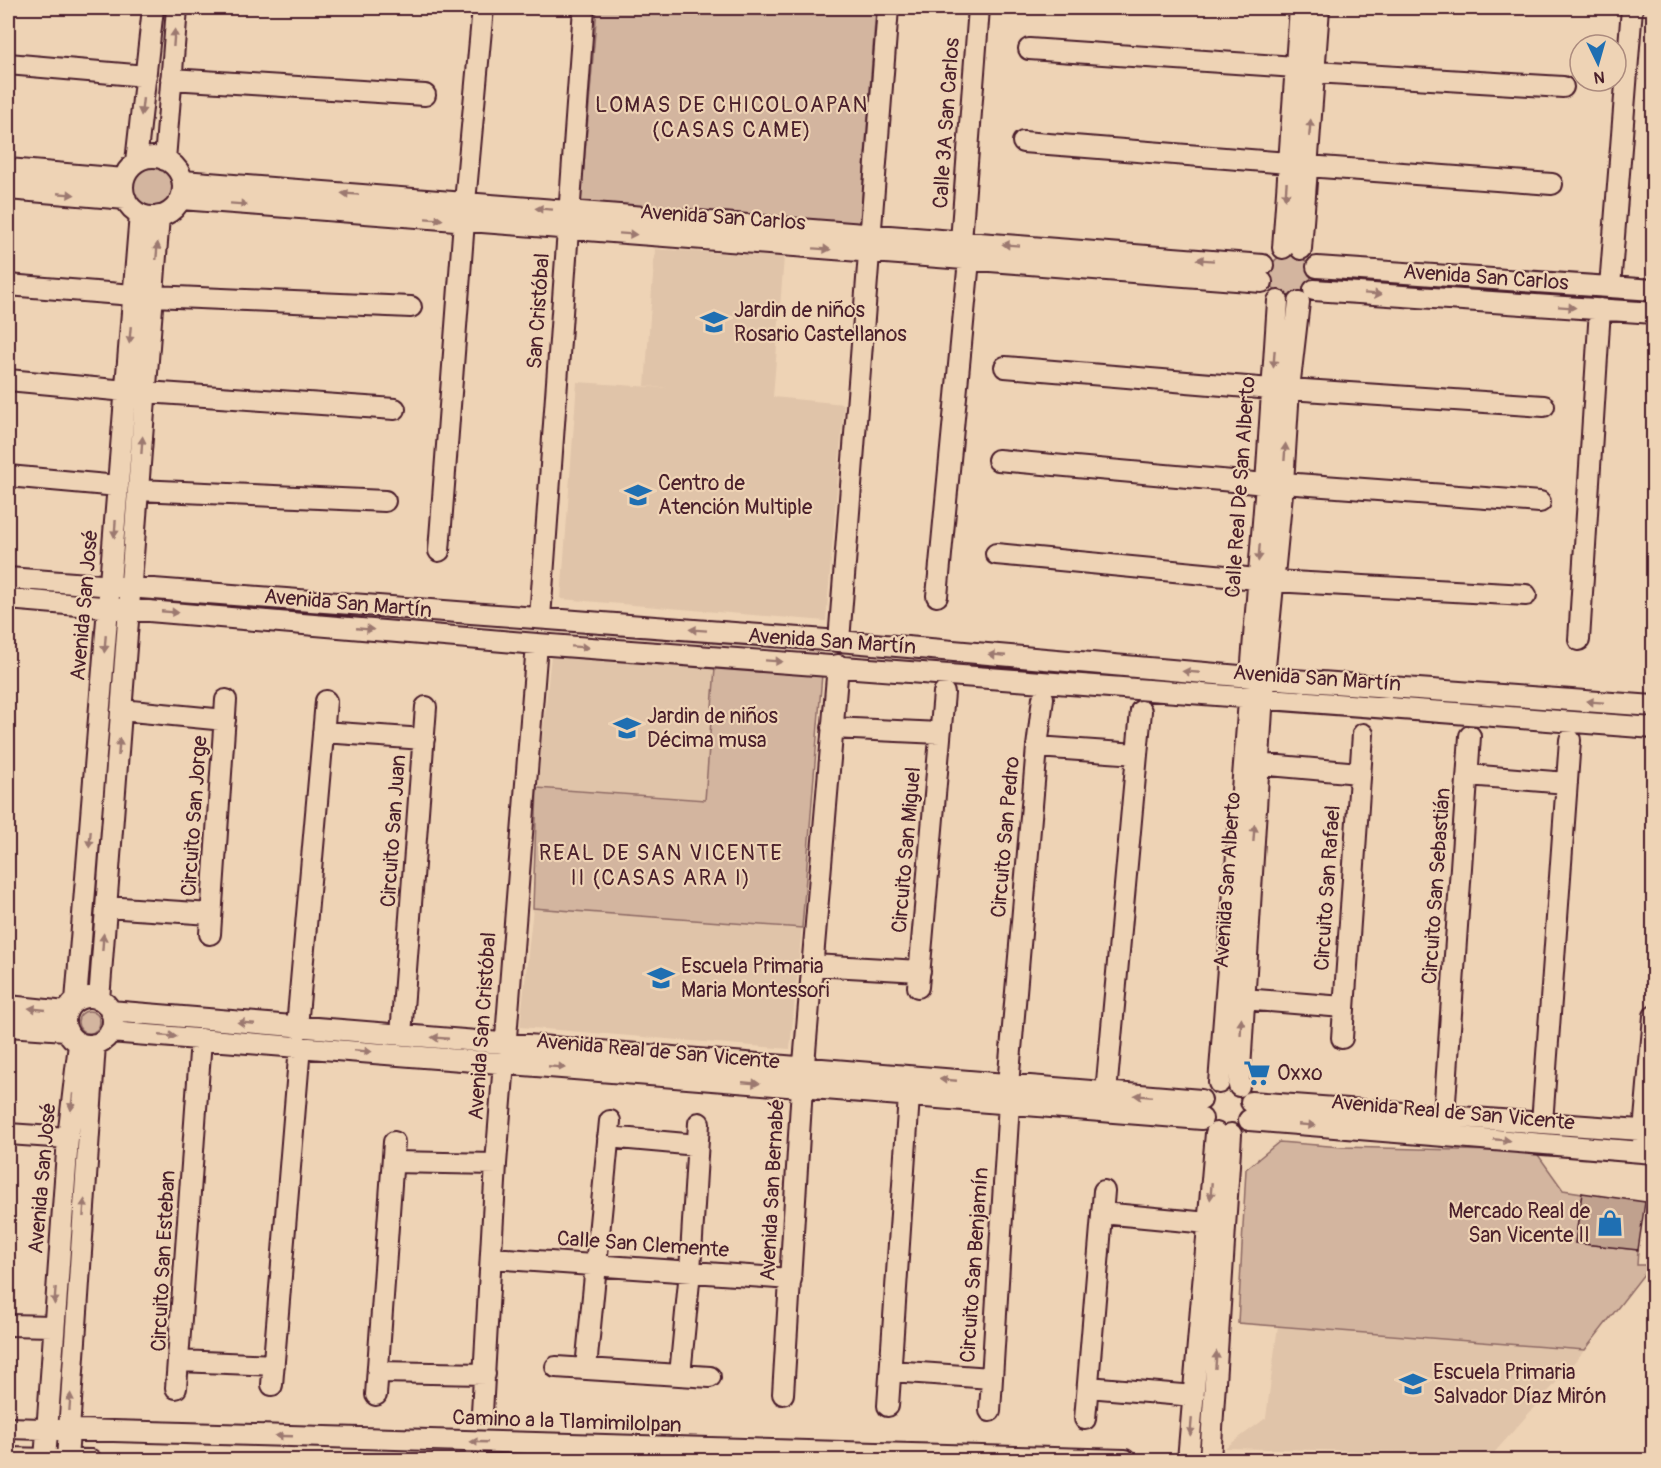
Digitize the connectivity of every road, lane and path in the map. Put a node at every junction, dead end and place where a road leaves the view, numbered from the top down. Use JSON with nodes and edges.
{"nodes":[{"id":1,"x":153,"y":8,"type":"edge"},
{"id":2,"x":177,"y":8,"type":"edge"},
{"id":3,"x":483,"y":8,"type":"edge"},
{"id":4,"x":584,"y":8,"type":"edge"},
{"id":5,"x":888,"y":8,"type":"edge"},
{"id":6,"x":979,"y":8,"type":"edge"},
{"id":7,"x":1300,"y":8,"type":"edge"},
{"id":8,"x":1319,"y":8,"type":"edge"},
{"id":9,"x":1632,"y":8,"type":"edge"},
{"id":10,"x":1029,"y":49,"type":"dead end"},
{"id":11,"x":8,"y":64,"type":"edge"},
{"id":12,"x":1295,"y":67,"type":"junction"},
{"id":13,"x":1315,"y":72,"type":"junction"},
{"id":14,"x":146,"y":76,"type":"junction"},
{"id":15,"x":171,"y":80,"type":"junction"},
{"id":16,"x":1563,"y":87,"type":"dead end"},
{"id":17,"x":425,"y":95,"type":"dead end"},
{"id":18,"x":1023,"y":142,"type":"dead end"},
{"id":19,"x":165,"y":159,"type":"junction"},
{"id":20,"x":136,"y":162,"type":"junction"},
{"id":21,"x":1298,"y":164,"type":"junction"},
{"id":22,"x":8,"y":169,"type":"edge"},
{"id":23,"x":124,"y":179,"type":"junction"},
{"id":24,"x":1552,"y":184,"type":"dead end"},
{"id":25,"x":8,"y":189,"type":"edge"},
{"id":26,"x":182,"y":190,"type":"junction"},
{"id":27,"x":126,"y":199,"type":"junction"},
{"id":28,"x":464,"y":212,"type":"junction"},
{"id":29,"x":140,"y":214,"type":"junction"},
{"id":30,"x":159,"y":216,"type":"junction"},
{"id":31,"x":569,"y":220,"type":"junction"},
{"id":32,"x":961,"y":241,"type":"junction"},
{"id":33,"x":869,"y":243,"type":"junction"},
{"id":34,"x":1292,"y":248,"type":"junction"},
{"id":35,"x":969,"y":260,"type":"junction"},
{"id":36,"x":1317,"y":267,"type":"junction"},
{"id":37,"x":1263,"y":274,"type":"junction"},
{"id":38,"x":8,"y":285,"type":"edge"},
{"id":39,"x":1611,"y":287,"type":"junction"},
{"id":40,"x":1653,"y":290,"type":"edge"},
{"id":41,"x":133,"y":295,"type":"junction"},
{"id":42,"x":153,"y":296,"type":"junction"},
{"id":43,"x":1307,"y":296,"type":"junction"},
{"id":44,"x":1278,"y":301,"type":"junction"},
{"id":45,"x":411,"y":307,"type":"dead end"},
{"id":46,"x":1600,"y":309,"type":"junction"},
{"id":47,"x":1653,"y":313,"type":"edge"},
{"id":48,"x":1005,"y":367,"type":"dead end"},
{"id":49,"x":8,"y":380,"type":"edge"},
{"id":50,"x":1280,"y":389,"type":"junction"},
{"id":51,"x":126,"y":391,"type":"junction"},
{"id":52,"x":146,"y":392,"type":"junction"},
{"id":53,"x":1544,"y":406,"type":"dead end"},
{"id":54,"x":395,"y":409,"type":"dead end"},
{"id":55,"x":999,"y":460,"type":"dead end"},
{"id":56,"x":8,"y":476,"type":"edge"},
{"id":57,"x":1274,"y":483,"type":"junction"},
{"id":58,"x":118,"y":486,"type":"junction"},
{"id":59,"x":138,"y":490,"type":"junction"},
{"id":60,"x":386,"y":501,"type":"dead end"},
{"id":61,"x":1540,"y":502,"type":"dead end"},
{"id":62,"x":439,"y":551,"type":"dead end"},
{"id":63,"x":996,"y":554,"type":"dead end"},
{"id":64,"x":8,"y":578,"type":"edge"},
{"id":65,"x":1265,"y":580,"type":"junction"},
{"id":66,"x":110,"y":586,"type":"junction"},
{"id":67,"x":131,"y":587,"type":"junction"},
{"id":68,"x":1526,"y":595,"type":"dead end"},
{"id":69,"x":937,"y":596,"type":"dead end"},
{"id":70,"x":8,"y":599,"type":"edge"},
{"id":71,"x":108,"y":606,"type":"junction"},
{"id":72,"x":129,"y":608,"type":"junction"},
{"id":73,"x":540,"y":618,"type":"junction"},
{"id":74,"x":1579,"y":640,"type":"dead end"},
{"id":75,"x":839,"y":641,"type":"junction"},
{"id":76,"x":537,"y":644,"type":"junction"},
{"id":77,"x":838,"y":666,"type":"junction"},
{"id":78,"x":1257,"y":677,"type":"junction"},
{"id":79,"x":944,"y":693,"type":"dead end"},
{"id":80,"x":1043,"y":698,"type":"dead end"},
{"id":81,"x":1256,"y":698,"type":"junction"},
{"id":82,"x":226,"y":700,"type":"dead end"},
{"id":83,"x":326,"y":701,"type":"dead end"},
{"id":84,"x":426,"y":706,"type":"dead end"},
{"id":85,"x":1653,"y":706,"type":"edge"},
{"id":86,"x":122,"y":710,"type":"junction"},
{"id":87,"x":1142,"y":711,"type":"dead end"},
{"id":88,"x":225,"y":720,"type":"junction"},
{"id":89,"x":832,"y":728,"type":"junction"},
{"id":90,"x":1653,"y":728,"type":"edge"},
{"id":91,"x":323,"y":732,"type":"junction"},
{"id":92,"x":940,"y":733,"type":"junction"},
{"id":93,"x":1362,"y":734,"type":"dead end"},
{"id":94,"x":1470,"y":736,"type":"dead end"},
{"id":95,"x":424,"y":740,"type":"junction"},
{"id":96,"x":1570,"y":741,"type":"dead end"},
{"id":97,"x":1037,"y":747,"type":"junction"},
{"id":98,"x":1137,"y":754,"type":"junction"},
{"id":99,"x":1251,"y":763,"type":"junction"},
{"id":100,"x":1359,"y":773,"type":"junction"},
{"id":101,"x":1468,"y":775,"type":"junction"},
{"id":102,"x":1567,"y":783,"type":"junction"},
{"id":103,"x":106,"y":907,"type":"junction"},
{"id":104,"x":211,"y":914,"type":"junction"},
{"id":105,"x":210,"y":934,"type":"dead end"},
{"id":106,"x":813,"y":965,"type":"junction"},
{"id":107,"x":1234,"y":998,"type":"junction"},
{"id":108,"x":8,"y":1006,"type":"edge"},
{"id":109,"x":105,"y":1006,"type":"junction"},
{"id":110,"x":1344,"y":1007,"type":"junction"},
{"id":111,"x":1653,"y":1016,"type":"edge"},
{"id":112,"x":8,"y":1026,"type":"edge"},
{"id":113,"x":82,"y":1027,"type":"junction"},
{"id":114,"x":401,"y":1035,"type":"junction"},
{"id":115,"x":299,"y":1036,"type":"junction"},
{"id":116,"x":1342,"y":1038,"type":"dead end"},
{"id":117,"x":201,"y":1039,"type":"junction"},
{"id":118,"x":505,"y":1054,"type":"junction"},
{"id":119,"x":803,"y":1077,"type":"junction"},
{"id":120,"x":1229,"y":1085,"type":"junction"},
{"id":121,"x":1106,"y":1093,"type":"junction"},
{"id":122,"x":1008,"y":1094,"type":"junction"},
{"id":123,"x":909,"y":1096,"type":"junction"},
{"id":124,"x":1202,"y":1110,"type":"junction"},
{"id":125,"x":1250,"y":1111,"type":"junction"},
{"id":126,"x":1444,"y":1116,"type":"junction"},
{"id":127,"x":699,"y":1123,"type":"dead end"},
{"id":128,"x":1542,"y":1123,"type":"junction"},
{"id":129,"x":1649,"y":1130,"type":"edge"},
{"id":130,"x":1224,"y":1133,"type":"junction"},
{"id":131,"x":8,"y":1134,"type":"edge"},
{"id":132,"x":68,"y":1138,"type":"junction"},
{"id":133,"x":394,"y":1142,"type":"dead end"},
{"id":134,"x":697,"y":1145,"type":"junction"},
{"id":135,"x":1648,"y":1152,"type":"edge"},
{"id":136,"x":393,"y":1162,"type":"junction"},
{"id":137,"x":496,"y":1164,"type":"junction"},
{"id":138,"x":1104,"y":1191,"type":"dead end"},
{"id":139,"x":1102,"y":1213,"type":"junction"},
{"id":140,"x":1208,"y":1223,"type":"junction"},
{"id":141,"x":492,"y":1258,"type":"junction"},
{"id":142,"x":595,"y":1265,"type":"junction"},
{"id":143,"x":690,"y":1271,"type":"junction"},
{"id":144,"x":790,"y":1279,"type":"junction"},
{"id":145,"x":8,"y":1325,"type":"edge"},
{"id":146,"x":53,"y":1326,"type":"junction"},
{"id":147,"x":179,"y":1361,"type":"junction"},
{"id":148,"x":274,"y":1365,"type":"junction"},
{"id":149,"x":556,"y":1367,"type":"dead end"},
{"id":150,"x":586,"y":1368,"type":"junction"},
{"id":151,"x":891,"y":1371,"type":"junction"},
{"id":152,"x":378,"y":1372,"type":"junction"},
{"id":153,"x":485,"y":1374,"type":"junction"},
{"id":154,"x":680,"y":1375,"type":"junction"},
{"id":155,"x":710,"y":1377,"type":"dead end"},
{"id":156,"x":991,"y":1378,"type":"junction"},
{"id":157,"x":272,"y":1385,"type":"dead end"},
{"id":158,"x":1088,"y":1387,"type":"junction"},
{"id":159,"x":176,"y":1388,"type":"dead end"},
{"id":160,"x":783,"y":1394,"type":"dead end"},
{"id":161,"x":376,"y":1395,"type":"dead end"},
{"id":162,"x":1194,"y":1396,"type":"junction"},
{"id":163,"x":888,"y":1406,"type":"dead end"},
{"id":164,"x":990,"y":1411,"type":"dead end"},
{"id":165,"x":482,"y":1413,"type":"dead end"},
{"id":166,"x":1085,"y":1419,"type":"dead end"},
{"id":167,"x":8,"y":1428,"type":"edge"},
{"id":168,"x":47,"y":1429,"type":"junction"},
{"id":169,"x":68,"y":1430,"type":"junction"},
{"id":170,"x":8,"y":1458,"type":"edge"},
{"id":171,"x":46,"y":1459,"type":"edge"},
{"id":172,"x":67,"y":1460,"type":"edge"},
{"id":173,"x":91,"y":1461,"type":"edge"},
{"id":174,"x":1125,"y":1461,"type":"edge"},
{"id":175,"x":1188,"y":1461,"type":"edge"},
{"id":176,"x":1210,"y":1461,"type":"edge"}],
"edges":[{"from":1,"to":14,"type":"street"},
{"from":15,"to":2,"type":"street","one_way":true},
{"from":3,"to":28,"type":"street"},
{"from":4,"to":31,"type":"street","name":"San Cristóbal"},
{"from":5,"to":33,"type":"street"},
{"from":6,"to":32,"type":"street","name":"Calle 3A San Carlos"},
{"from":7,"to":12,"type":"street"},
{"from":8,"to":13,"type":"street"},
{"from":9,"to":39,"type":"street"},
{"from":10,"to":12,"type":"street"},
{"from":11,"to":14,"type":"street"},
{"from":12,"to":21,"type":"street"},
{"from":13,"to":16,"type":"street"},
{"from":21,"to":13,"type":"street","one_way":true},
{"from":14,"to":20,"type":"street","one_way":true},
{"from":15,"to":17,"type":"street"},
{"from":15,"to":19,"type":"street"},
{"from":18,"to":21,"type":"street"},
{"from":19,"to":20,"type":"street"},
{"from":19,"to":26,"type":"street"},
{"from":20,"to":23,"type":"street"},
{"from":21,"to":24,"type":"street"},
{"from":21,"to":34,"type":"street"},
{"from":22,"to":23,"type":"street"},
{"from":23,"to":27,"type":"street"},
{"from":25,"to":27,"type":"street","one_way":true},
{"from":26,"to":28,"type":"street","name":"Avenida San Carlos"},
{"from":26,"to":30,"type":"street"},
{"from":27,"to":29,"type":"street"},
{"from":28,"to":31,"type":"street","name":"Avenida San Carlos"},
{"from":28,"to":62,"type":"street"},
{"from":29,"to":30,"type":"street"},
{"from":29,"to":41,"type":"street","name":"Avenida San José"},
{"from":42,"to":30,"type":"street","one_way":true},
{"from":31,"to":33,"type":"street","name":"Avenida San Carlos"},
{"from":31,"to":73,"type":"street","name":"San Cristóbal"},
{"from":32,"to":33,"type":"street","name":"Avenida San Carlos"},
{"from":37,"to":32,"type":"street","name":"Avenida San Carlos","one_way":true},
{"from":33,"to":35,"type":"street","name":"Avenida San Carlos"},
{"from":33,"to":75,"type":"street"},
{"from":34,"to":36,"type":"street"},
{"from":34,"to":37,"type":"street"},
{"from":35,"to":37,"type":"street","name":"Avenida San Carlos"},
{"from":35,"to":69,"type":"street"},
{"from":36,"to":39,"type":"street","name":"Avenida San Carlos"},
{"from":36,"to":43,"type":"street"},
{"from":37,"to":44,"type":"street"},
{"from":38,"to":41,"type":"street"},
{"from":39,"to":40,"type":"street","name":"Avenida San Carlos"},
{"from":41,"to":51,"type":"street","name":"Avenida San José","one_way":true},
{"from":42,"to":45,"type":"street"},
{"from":42,"to":52,"type":"street"},
{"from":43,"to":44,"type":"street"},
{"from":43,"to":46,"type":"street","name":"Avenida San Carlos","one_way":true},
{"from":43,"to":50,"type":"street","name":"Calle Real De San Alberto"},
{"from":44,"to":50,"type":"street","name":"Calle Real De San Alberto","one_way":true},
{"from":46,"to":47,"type":"street","name":"Avenida San Carlos"},
{"from":46,"to":74,"type":"street"},
{"from":48,"to":50,"type":"street"},
{"from":49,"to":51,"type":"street"},
{"from":50,"to":53,"type":"street"},
{"from":50,"to":57,"type":"street","name":"Calle Real De San Alberto"},
{"from":51,"to":58,"type":"street","name":"Avenida San José"},
{"from":52,"to":54,"type":"street"},
{"from":59,"to":52,"type":"street","one_way":true},
{"from":55,"to":57,"type":"street"},
{"from":56,"to":58,"type":"street"},
{"from":57,"to":61,"type":"street"},
{"from":57,"to":65,"type":"street","name":"Calle Real De San Alberto"},
{"from":58,"to":66,"type":"street","name":"Avenida San José","one_way":true},
{"from":59,"to":60,"type":"street"},
{"from":59,"to":67,"type":"street"},
{"from":63,"to":65,"type":"street"},
{"from":64,"to":66,"type":"street","name":"Avenida San Martín"},
{"from":65,"to":68,"type":"street"},
{"from":65,"to":78,"type":"street","name":"Calle Real De San Alberto"},
{"from":66,"to":67,"type":"street","name":"Avenida San Martín"},
{"from":66,"to":71,"type":"street","name":"Avenida San José"},
{"from":67,"to":72,"type":"street"},
{"from":67,"to":73,"type":"street","name":"Avenida San Martín"},
{"from":70,"to":71,"type":"street","name":"Avenida San Martín"},
{"from":71,"to":72,"type":"street","name":"Avenida San Martín"},
{"from":71,"to":113,"type":"street","name":"Avenida San José","one_way":true},
{"from":72,"to":76,"type":"street","name":"Avenida San Martín","one_way":true},
{"from":72,"to":86,"type":"street"},
{"from":75,"to":73,"type":"street","name":"Avenida San Martín","one_way":true},
{"from":78,"to":75,"type":"street","name":"Avenida San Martín","one_way":true},
{"from":76,"to":77,"type":"street","name":"Avenida San Martín","one_way":true},
{"from":76,"to":118,"type":"street","name":"Avenida San Cristóbal"},
{"from":77,"to":81,"type":"street","name":"Avenida San Martín"},
{"from":77,"to":89,"type":"street","name":"Avenida San Bernabé"},
{"from":78,"to":81,"type":"street","name":"Avenida San Alberto"},
{"from":85,"to":78,"type":"street","name":"Avenida San Martín","one_way":true},
{"from":79,"to":92,"type":"street","name":"Circuito San Miguel"},
{"from":80,"to":97,"type":"street"},
{"from":81,"to":90,"type":"street","name":"Avenida San Martín"},
{"from":81,"to":99,"type":"street","name":"Avenida San Alberto"},
{"from":82,"to":88,"type":"street"},
{"from":83,"to":91,"type":"street"},
{"from":84,"to":95,"type":"street"},
{"from":86,"to":88,"type":"street","name":"Circuito San Jorge"},
{"from":103,"to":86,"type":"street","one_way":true},
{"from":87,"to":98,"type":"street"},
{"from":88,"to":104,"type":"street","name":"Circuito San Jorge"},
{"from":89,"to":92,"type":"street"},
{"from":89,"to":106,"type":"street","name":"Avenida San Bernabé"},
{"from":91,"to":95,"type":"street","name":"Circuito San Juan"},
{"from":91,"to":115,"type":"street"},
{"from":92,"to":106,"type":"street","name":"Circuito San Miguel"},
{"from":93,"to":100,"type":"street","name":"Circuito San Rafael"},
{"from":94,"to":101,"type":"street"},
{"from":95,"to":114,"type":"street","name":"Circuito San Juan"},
{"from":96,"to":102,"type":"street"},
{"from":97,"to":98,"type":"street","name":"Circuito San Pedro"},
{"from":97,"to":122,"type":"street","name":"Circuito San Pedro"},
{"from":98,"to":121,"type":"street"},
{"from":99,"to":100,"type":"street"},
{"from":99,"to":107,"type":"street","name":"Avenida San Alberto"},
{"from":100,"to":110,"type":"street","name":"Circuito San Rafael"},
{"from":101,"to":102,"type":"street","name":"Circuito San Sebastián"},
{"from":101,"to":126,"type":"street","name":"Circuito San Sebastián"},
{"from":102,"to":128,"type":"street"},
{"from":103,"to":104,"type":"street","name":"Circuito San Jorge"},
{"from":109,"to":103,"type":"street","one_way":true},
{"from":104,"to":105,"type":"street"},
{"from":106,"to":119,"type":"street","name":"Avenida San Bernabé"},
{"from":107,"to":110,"type":"street"},
{"from":107,"to":120,"type":"street","name":"Avenida San Alberto"},
{"from":113,"to":108,"type":"street","name":"Avenida Real de San Vicente","one_way":true},
{"from":109,"to":113,"type":"street"},
{"from":109,"to":113,"type":"street","name":"Avenida Real de San Vicente"},
{"from":115,"to":109,"type":"street","name":"Avenida Real de San Vicente","one_way":true},
{"from":110,"to":116,"type":"street","name":"Circuito San Rafael"},
{"from":111,"to":129,"type":"street"},
{"from":112,"to":113,"type":"street","name":"Avenida Real de San Vicente"},
{"from":113,"to":117,"type":"street","name":"Avenida Real de San Vicente","one_way":true},
{"from":113,"to":132,"type":"street","name":"Avenida San José","one_way":true},
{"from":169,"to":113,"type":"street","name":"Avenida San José","one_way":true},
{"from":114,"to":115,"type":"street","name":"Avenida Real de San Vicente"},
{"from":118,"to":114,"type":"street","name":"Avenida Real de San Vicente","one_way":true},
{"from":115,"to":117,"type":"street","name":"Avenida Real de San Vicente"},
{"from":115,"to":118,"type":"street","name":"Avenida Real de San Vicente","one_way":true},
{"from":115,"to":148,"type":"street"},
{"from":117,"to":147,"type":"street","name":"Circuito San Esteban"},
{"from":118,"to":119,"type":"street","name":"Avenida Real de San Vicente"},
{"from":118,"to":137,"type":"street","name":"Avenida San Cristóbal"},
{"from":122,"to":119,"type":"street","name":"Avenida Real de San Vicente","one_way":true},
{"from":119,"to":123,"type":"street","name":"Avenida Real de San Vicente"},
{"from":119,"to":144,"type":"street","name":"Avenida San Bernabé"},
{"from":120,"to":124,"type":"street"},
{"from":120,"to":125,"type":"street"},
{"from":121,"to":122,"type":"street","name":"Avenida Real de San Vicente"},
{"from":124,"to":121,"type":"street","name":"Avenida Real de San Vicente","one_way":true},
{"from":122,"to":123,"type":"street","name":"Avenida Real de San Vicente"},
{"from":122,"to":124,"type":"street","name":"Avenida Real de San Vicente"},
{"from":122,"to":156,"type":"street","name":"Circuito San Benjamín"},
{"from":123,"to":151,"type":"street"},
{"from":124,"to":130,"type":"street"},
{"from":125,"to":126,"type":"street","name":"Avenida Real de San Vicente"},
{"from":125,"to":130,"type":"street"},
{"from":125,"to":135,"type":"street","name":"Avenida Real de San Vicente","one_way":true},
{"from":126,"to":128,"type":"street","name":"Avenida Real de San Vicente"},
{"from":127,"to":134,"type":"street"},
{"from":128,"to":129,"type":"street","name":"Avenida Real de San Vicente"},
{"from":129,"to":135,"type":"street"},
{"from":130,"to":140,"type":"street","one_way":true},
{"from":176,"to":130,"type":"street","one_way":true},
{"from":131,"to":132,"type":"street"},
{"from":132,"to":146,"type":"street","name":"Avenida San José","one_way":true},
{"from":133,"to":136,"type":"street"},
{"from":134,"to":142,"type":"street"},
{"from":134,"to":143,"type":"street"},
{"from":136,"to":137,"type":"street"},
{"from":136,"to":152,"type":"street"},
{"from":137,"to":141,"type":"street","name":"Avenida San Cristóbal"},
{"from":138,"to":139,"type":"street"},
{"from":139,"to":140,"type":"street"},
{"from":139,"to":158,"type":"street"},
{"from":140,"to":162,"type":"street"},
{"from":141,"to":142,"type":"street","name":"Calle San Clemente"},
{"from":141,"to":153,"type":"street","name":"Avenida San Cristóbal"},
{"from":142,"to":143,"type":"street","name":"Calle San Clemente"},
{"from":142,"to":150,"type":"street"},
{"from":143,"to":144,"type":"street","name":"Calle San Clemente"},
{"from":143,"to":154,"type":"street"},
{"from":144,"to":160,"type":"street","name":"Avenida San Bernabé"},
{"from":145,"to":146,"type":"street"},
{"from":146,"to":168,"type":"street","name":"Avenida San José"},
{"from":147,"to":148,"type":"street","name":"Circuito San Esteban"},
{"from":147,"to":159,"type":"street"},
{"from":148,"to":157,"type":"street"},
{"from":149,"to":150,"type":"street"},
{"from":150,"to":154,"type":"street"},
{"from":151,"to":156,"type":"street","name":"Circuito San Benjamín"},
{"from":151,"to":163,"type":"street"},
{"from":152,"to":153,"type":"street"},
{"from":152,"to":161,"type":"street"},
{"from":153,"to":165,"type":"street","name":"Avenida San Cristóbal"},
{"from":154,"to":155,"type":"street"},
{"from":156,"to":164,"type":"street"},
{"from":158,"to":162,"type":"street"},
{"from":158,"to":166,"type":"street"},
{"from":162,"to":175,"type":"street","one_way":true},
{"from":167,"to":168,"type":"street","name":"Camino a la Tlamimilolpan"},
{"from":168,"to":169,"type":"street","name":"Camino a la Tlamimilolpan"},
{"from":168,"to":171,"type":"street","name":"Avenida San José"},
{"from":169,"to":172,"type":"street","name":"Avenida San José"},
{"from":174,"to":169,"type":"street","name":"Camino a la Tlamimilolpan","one_way":true},
{"from":170,"to":171,"type":"street"},
{"from":171,"to":172,"type":"street"},
{"from":172,"to":173,"type":"street"}]}
